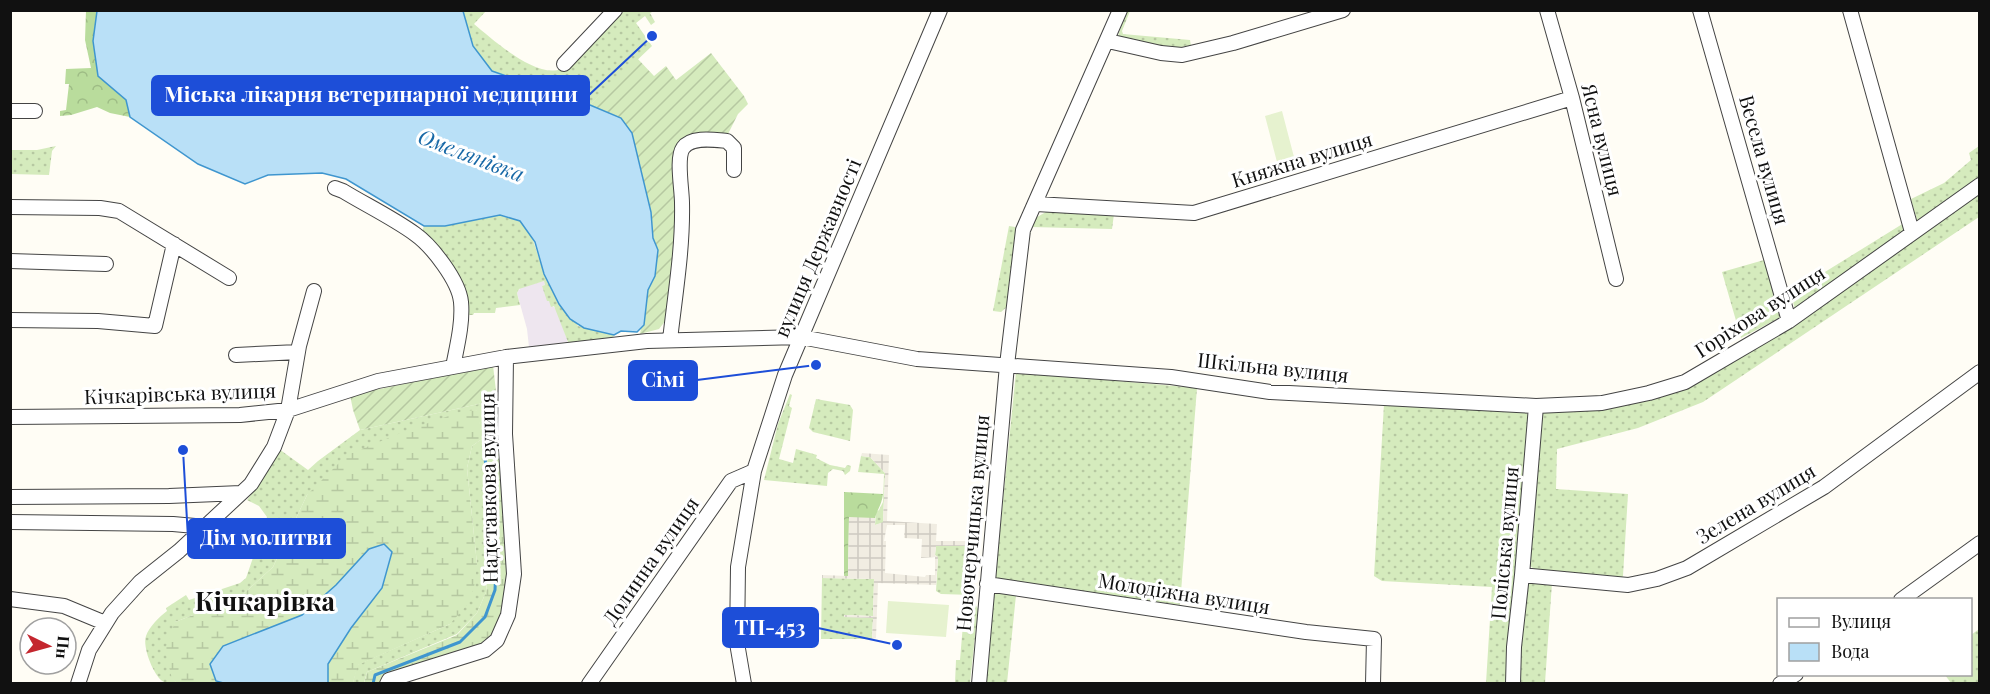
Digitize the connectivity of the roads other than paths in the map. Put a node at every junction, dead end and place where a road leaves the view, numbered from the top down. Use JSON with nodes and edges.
{"nodes":[{"id":1,"x":615,"y":10,"type":"edge"},
{"id":2,"x":940,"y":10,"type":"edge"},
{"id":3,"x":1120,"y":10,"type":"edge"},
{"id":4,"x":1343,"y":10,"type":"edge"},
{"id":5,"x":1547,"y":10,"type":"edge"},
{"id":6,"x":1700,"y":10,"type":"edge"},
{"id":7,"x":1850,"y":10,"type":"edge"},
{"id":8,"x":1108,"y":42,"type":"junction"},
{"id":9,"x":564,"y":64,"type":"dead end"},
{"id":10,"x":1572,"y":98,"type":"junction"},
{"id":11,"x":10,"y":111,"type":"edge"},
{"id":12,"x":35,"y":111,"type":"dead end"},
{"id":13,"x":734,"y":170,"type":"dead end"},
{"id":14,"x":1980,"y":185,"type":"edge"},
{"id":15,"x":334,"y":188,"type":"dead end"},
{"id":16,"x":1036,"y":204,"type":"junction"},
{"id":17,"x":10,"y":207,"type":"edge"},
{"id":18,"x":1912,"y":232,"type":"junction"},
{"id":19,"x":174,"y":244,"type":"junction"},
{"id":20,"x":10,"y":261,"type":"edge"},
{"id":21,"x":106,"y":264,"type":"dead end"},
{"id":22,"x":229,"y":278,"type":"dead end"},
{"id":23,"x":1617,"y":279,"type":"dead end"},
{"id":24,"x":314,"y":291,"type":"dead end"},
{"id":25,"x":10,"y":320,"type":"edge"},
{"id":26,"x":1789,"y":321,"type":"junction"},
{"id":27,"x":801,"y":337,"type":"junction"},
{"id":28,"x":670,"y":340,"type":"junction"},
{"id":29,"x":298,"y":352,"type":"junction"},
{"id":30,"x":236,"y":355,"type":"dead end"},
{"id":31,"x":506,"y":357,"type":"junction"},
{"id":32,"x":1007,"y":365,"type":"junction"},
{"id":33,"x":453,"y":367,"type":"junction"},
{"id":34,"x":1980,"y":372,"type":"edge"},
{"id":35,"x":1536,"y":406,"type":"junction"},
{"id":36,"x":288,"y":410,"type":"junction"},
{"id":37,"x":10,"y":417,"type":"edge"},
{"id":38,"x":753,"y":471,"type":"junction"},
{"id":39,"x":241,"y":494,"type":"junction"},
{"id":40,"x":10,"y":497,"type":"edge"},
{"id":41,"x":10,"y":522,"type":"edge"},
{"id":42,"x":202,"y":530,"type":"junction"},
{"id":43,"x":1980,"y":543,"type":"edge"},
{"id":44,"x":1522,"y":575,"type":"junction"},
{"id":45,"x":987,"y":584,"type":"junction"},
{"id":46,"x":1904,"y":598,"type":"edge"},
{"id":47,"x":10,"y":599,"type":"edge"},
{"id":48,"x":105,"y":623,"type":"junction"},
{"id":49,"x":1794,"y":676,"type":"edge"},
{"id":50,"x":78,"y":684,"type":"edge"},
{"id":51,"x":387,"y":684,"type":"edge"},
{"id":52,"x":589,"y":684,"type":"edge"},
{"id":53,"x":744,"y":684,"type":"edge"},
{"id":54,"x":979,"y":684,"type":"edge"},
{"id":55,"x":1373,"y":684,"type":"edge"},
{"id":56,"x":1513,"y":684,"type":"edge"},
{"id":57,"x":1780,"y":684,"type":"edge"}],
"edges":[{"from":1,"to":9,"type":"street"},
{"from":2,"to":27,"type":"street","name":"вулиця Державності"},
{"from":3,"to":8,"type":"street","name":"Новочерчицька вулиця"},
{"from":4,"to":8,"type":"street"},
{"from":5,"to":10,"type":"street","name":"Ясна вулиця"},
{"from":6,"to":26,"type":"street","name":"Весела вулиця"},
{"from":7,"to":18,"type":"street"},
{"from":8,"to":16,"type":"street","name":"Новочерчицька вулиця"},
{"from":10,"to":16,"type":"street","name":"Княжна вулиця"},
{"from":10,"to":23,"type":"street","name":"Ясна вулиця"},
{"from":11,"to":12,"type":"street"},
{"from":13,"to":28,"type":"street"},
{"from":14,"to":18,"type":"street","name":"Горіхова вулиця"},
{"from":15,"to":33,"type":"street"},
{"from":16,"to":32,"type":"street","name":"Новочерчицька вулиця"},
{"from":17,"to":19,"type":"street"},
{"from":18,"to":26,"type":"street","name":"Горіхова вулиця"},
{"from":19,"to":22,"type":"street"},
{"from":19,"to":25,"type":"street"},
{"from":20,"to":21,"type":"street"},
{"from":24,"to":29,"type":"street"},
{"from":26,"to":35,"type":"street","name":"Горіхова вулиця"},
{"from":27,"to":28,"type":"street","name":"Кічкарівська вулиця"},
{"from":27,"to":32,"type":"street"},
{"from":27,"to":38,"type":"street","name":"вулиця Державності"},
{"from":28,"to":31,"type":"street","name":"Кічкарівська вулиця"},
{"from":29,"to":30,"type":"street"},
{"from":29,"to":36,"type":"street"},
{"from":31,"to":33,"type":"street","name":"Кічкарівська вулиця"},
{"from":31,"to":51,"type":"street","name":"Надставкова вулиця"},
{"from":32,"to":35,"type":"street","name":"Шкільна вулиця"},
{"from":32,"to":45,"type":"street","name":"Новочерчицька вулиця"},
{"from":33,"to":36,"type":"street","name":"Кічкарівська вулиця"},
{"from":34,"to":44,"type":"street","name":"Зелена вулиця"},
{"from":35,"to":44,"type":"street","name":"Поліська вулиця"},
{"from":36,"to":37,"type":"street","name":"Кічкарівська вулиця"},
{"from":36,"to":39,"type":"street"},
{"from":38,"to":52,"type":"street","name":"Долинна вулиця"},
{"from":38,"to":53,"type":"street","name":"вулиця Державності"},
{"from":39,"to":40,"type":"street"},
{"from":39,"to":42,"type":"street"},
{"from":41,"to":42,"type":"street"},
{"from":42,"to":48,"type":"street"},
{"from":43,"to":46,"type":"street"},
{"from":44,"to":56,"type":"street","name":"Поліська вулиця"},
{"from":45,"to":54,"type":"street","name":"Новочерчицька вулиця"},
{"from":45,"to":55,"type":"street","name":"Молодіжна вулиця"},
{"from":47,"to":48,"type":"street"},
{"from":48,"to":50,"type":"street"},
{"from":49,"to":57,"type":"street"}]}
